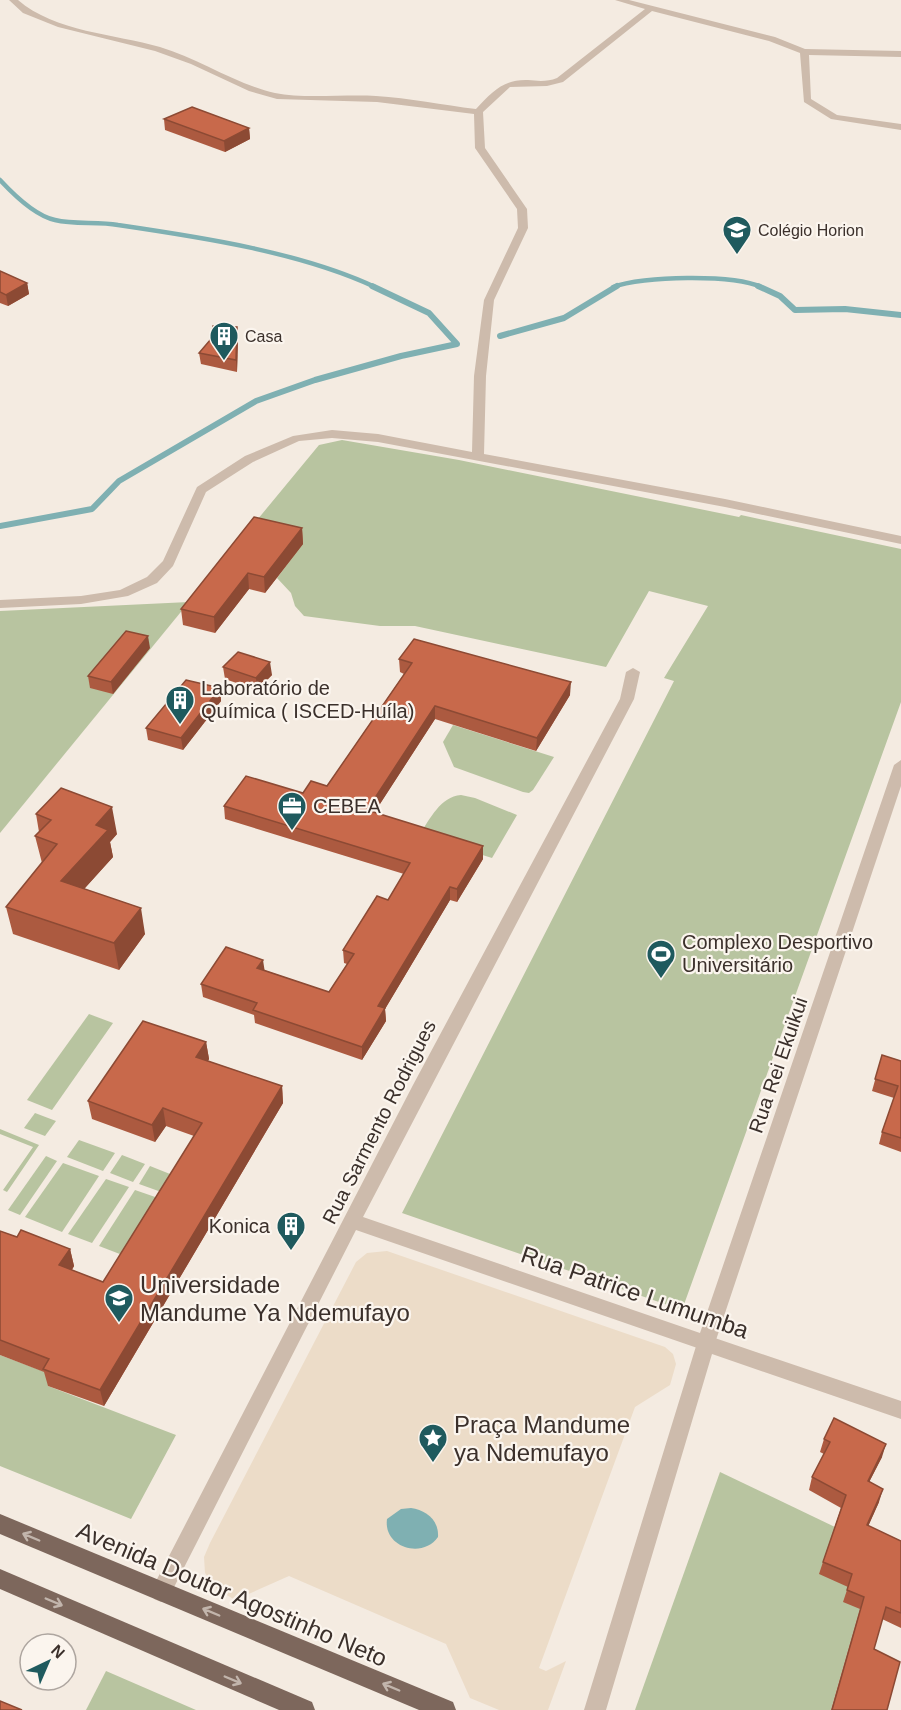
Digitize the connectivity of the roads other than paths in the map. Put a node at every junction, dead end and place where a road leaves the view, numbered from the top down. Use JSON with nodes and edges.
{"nodes":[{"id":1,"x":13,"y":0,"type":"edge"},
{"id":2,"x":625,"y":1,"type":"edge"},
{"id":3,"x":651,"y":8,"type":"junction"},
{"id":4,"x":804,"y":52,"type":"junction"},
{"id":5,"x":901,"y":54,"type":"edge"},
{"id":6,"x":478,"y":112,"type":"junction"},
{"id":7,"x":901,"y":127,"type":"edge"},
{"id":8,"x":478,"y":457,"type":"junction"},
{"id":9,"x":901,"y":540,"type":"edge"},
{"id":10,"x":0,"y":604,"type":"edge"},
{"id":11,"x":633,"y":672,"type":"dead end"},
{"id":12,"x":901,"y":765,"type":"edge"},
{"id":13,"x":352,"y":1221,"type":"junction"},
{"id":14,"x":706,"y":1343,"type":"junction"},
{"id":15,"x":901,"y":1410,"type":"edge"},
{"id":16,"x":0,"y":1524,"type":"edge"},
{"id":17,"x":0,"y":1579,"type":"edge"},
{"id":18,"x":161,"y":1592,"type":"junction"},
{"id":19,"x":304,"y":1710,"type":"edge"},
{"id":20,"x":445,"y":1710,"type":"edge"},
{"id":21,"x":595,"y":1710,"type":"edge"}],
"edges":[{"from":1,"to":6,"type":"street"},
{"from":2,"to":3,"type":"street"},
{"from":3,"to":4,"type":"street"},
{"from":3,"to":6,"type":"street"},
{"from":4,"to":5,"type":"street"},
{"from":4,"to":7,"type":"street"},
{"from":6,"to":8,"type":"street"},
{"from":8,"to":9,"type":"street"},
{"from":8,"to":10,"type":"street"},
{"from":11,"to":13,"type":"street","name":"Rua Sarmento Rodrigues"},
{"from":12,"to":14,"type":"street","name":"Rua Rei Ekuikui"},
{"from":13,"to":14,"type":"street","name":"Rua Patrice Lumumba"},
{"from":13,"to":18,"type":"street","name":"Rua Sarmento Rodrigues"},
{"from":14,"to":15,"type":"street","name":"Rua Patrice Lumumba"},
{"from":14,"to":21,"type":"street","name":"Rua Rei Ekuikui"},
{"from":18,"to":16,"type":"main road","name":"Avenida Doutor Agostinho Neto","one_way":true},
{"from":17,"to":19,"type":"main road","one_way":true},
{"from":20,"to":18,"type":"main road","name":"Avenida Doutor Agostinho Neto","one_way":true}]}
